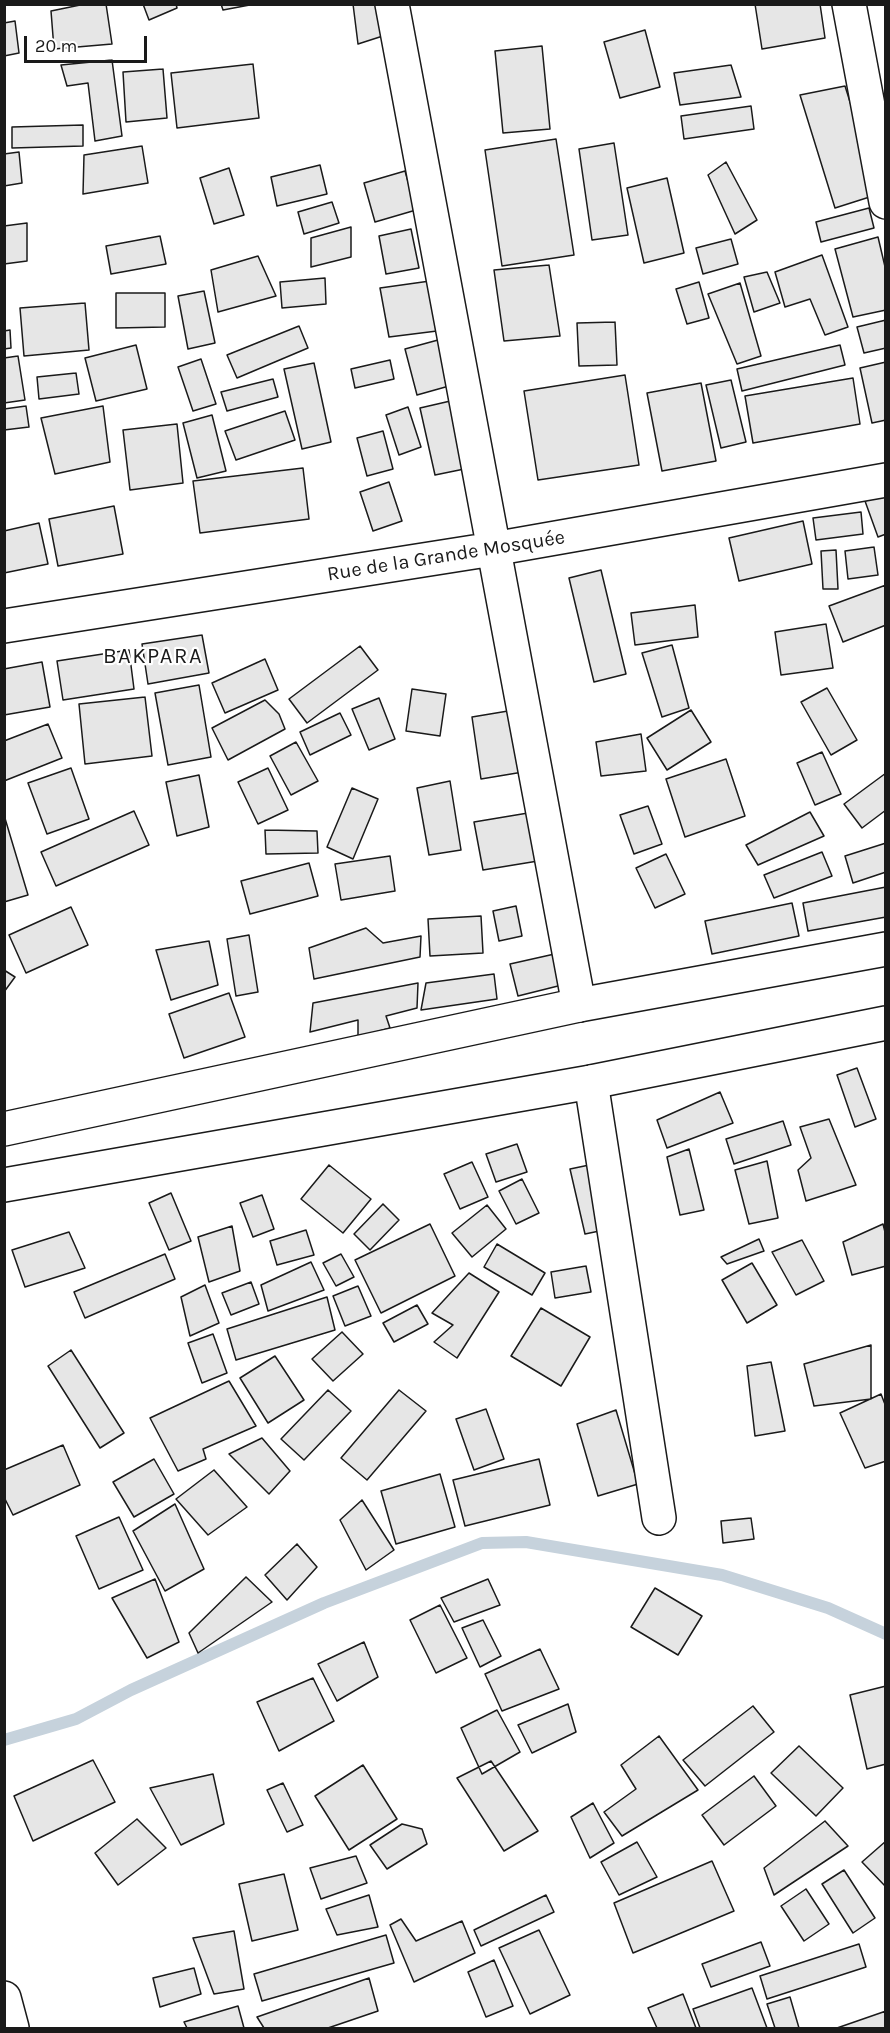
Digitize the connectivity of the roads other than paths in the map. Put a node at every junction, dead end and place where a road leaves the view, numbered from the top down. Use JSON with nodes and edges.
{"nodes":[{"id":1,"x":392,"y":4,"type":"edge"},
{"id":2,"x":849,"y":4,"type":"edge"},
{"id":3,"x":885,"y":202,"type":"edge"},
{"id":4,"x":885,"y":480,"type":"edge"},
{"id":5,"x":493,"y":549,"type":"junction"},
{"id":6,"x":4,"y":626,"type":"edge"},
{"id":7,"x":885,"y":949,"type":"edge"},
{"id":8,"x":579,"y":1005,"type":"junction"},
{"id":9,"x":885,"y":1023,"type":"edge"},
{"id":10,"x":591,"y":1082,"type":"junction"},
{"id":11,"x":4,"y":1129,"type":"edge"},
{"id":12,"x":4,"y":1185,"type":"edge"},
{"id":13,"x":660,"y":1518,"type":"dead end"},
{"id":14,"x":4,"y":1998,"type":"edge"},
{"id":15,"x":12,"y":2028,"type":"edge"}],
"edges":[{"from":1,"to":5,"type":"street"},
{"from":2,"to":3,"type":"street"},
{"from":4,"to":5,"type":"street","name":"Rue de la Grande Mosquée"},
{"from":5,"to":6,"type":"street","name":"Rue de la Grande Mosquée"},
{"from":5,"to":8,"type":"street"},
{"from":7,"to":8,"type":"street"},
{"from":8,"to":11,"type":"street"},
{"from":9,"to":10,"type":"street"},
{"from":10,"to":12,"type":"street"},
{"from":10,"to":13,"type":"street"},
{"from":14,"to":15,"type":"street"}]}
